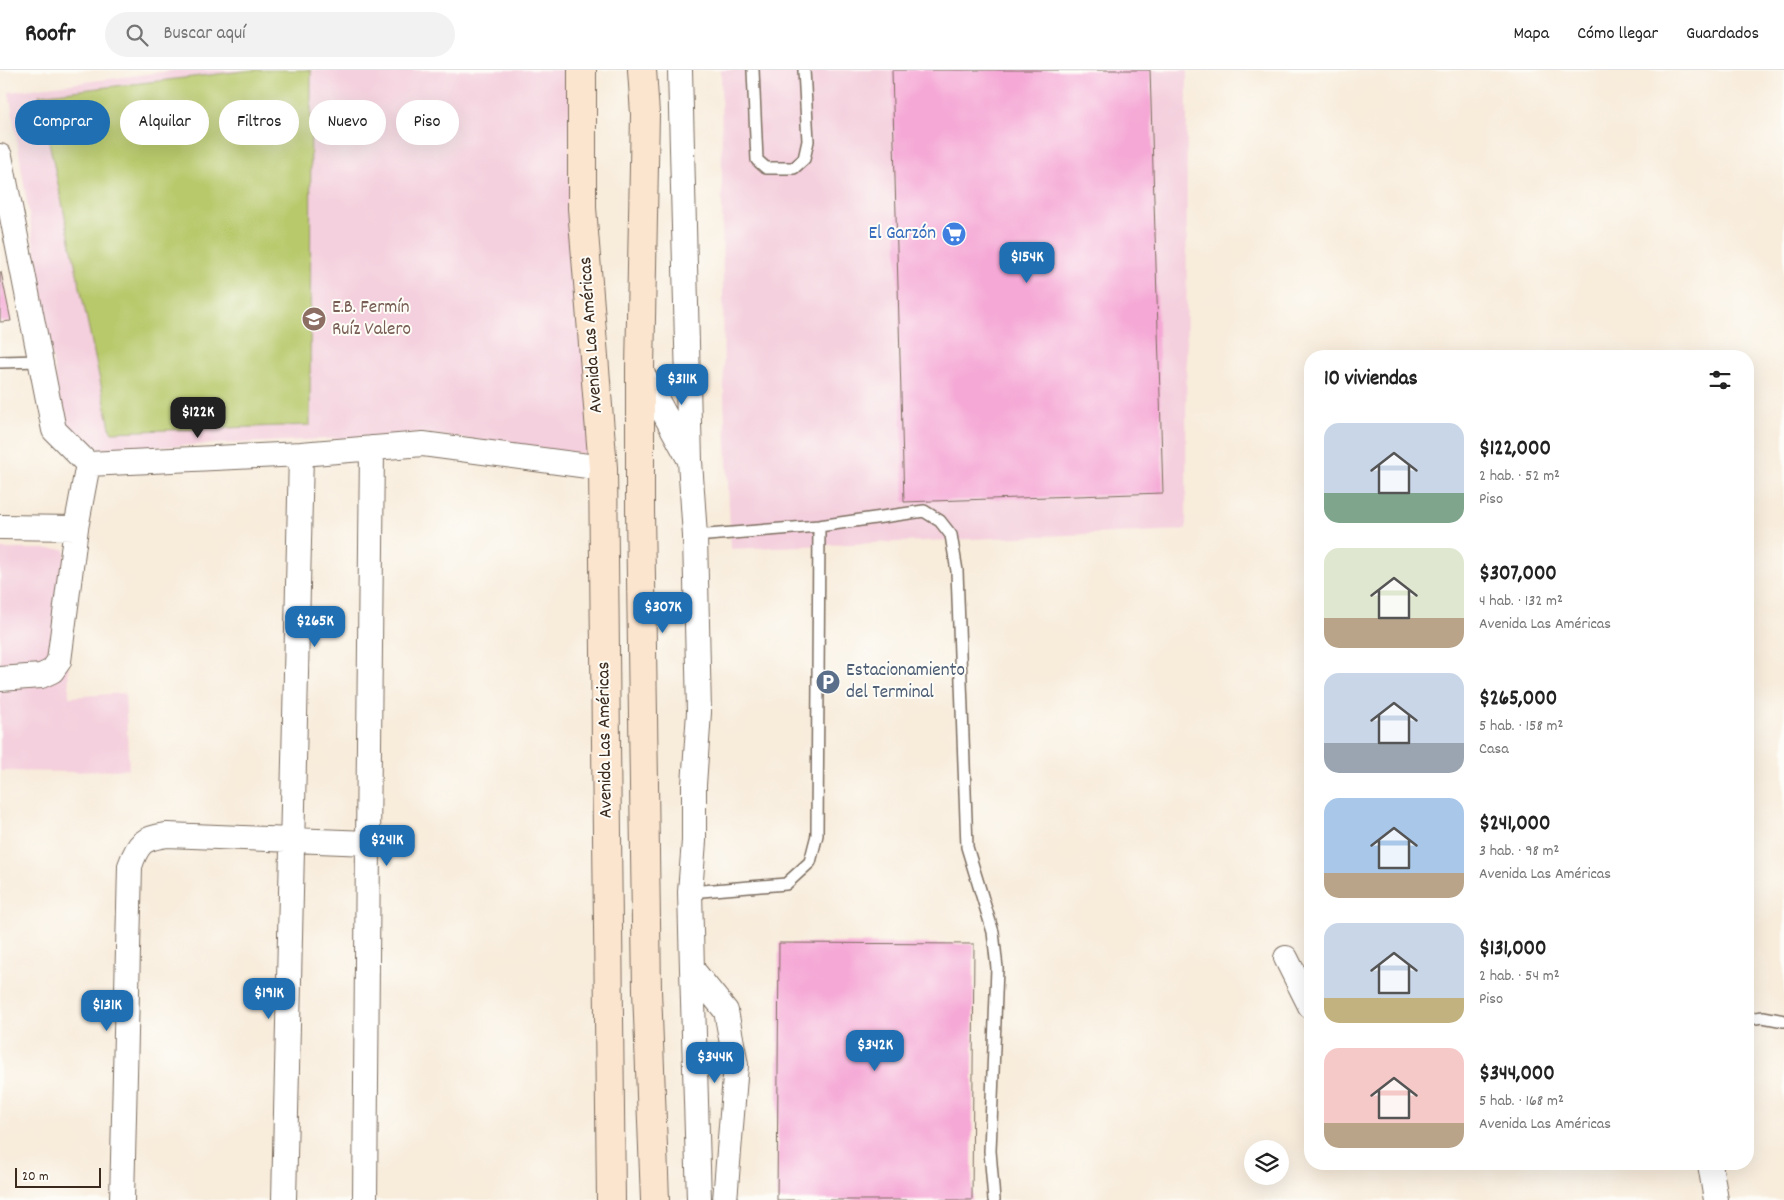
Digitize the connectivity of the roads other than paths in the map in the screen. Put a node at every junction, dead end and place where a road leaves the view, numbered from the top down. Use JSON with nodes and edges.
{"nodes":[{"id":1,"x":582,"y":70,"type":"edge"},
{"id":2,"x":642,"y":70,"type":"edge"},
{"id":3,"x":653,"y":70,"type":"edge"},
{"id":4,"x":680,"y":70,"type":"edge"},
{"id":5,"x":753,"y":70,"type":"edge"},
{"id":6,"x":804,"y":70,"type":"edge"},
{"id":7,"x":645,"y":114,"type":"junction"},
{"id":8,"x":0,"y":156,"type":"edge"},
{"id":9,"x":40,"y":361,"type":"junction"},
{"id":10,"x":0,"y":362,"type":"edge"},
{"id":11,"x":640,"y":369,"type":"junction"},
{"id":12,"x":372,"y":448,"type":"junction"},
{"id":13,"x":300,"y":454,"type":"junction"},
{"id":14,"x":690,"y":461,"type":"junction"},
{"id":15,"x":88,"y":464,"type":"junction"},
{"id":16,"x":603,"y":468,"type":"junction"},
{"id":17,"x":819,"y":526,"type":"junction"},
{"id":18,"x":0,"y":527,"type":"edge"},
{"id":19,"x":76,"y":528,"type":"junction"},
{"id":20,"x":695,"y":536,"type":"junction"},
{"id":21,"x":0,"y":679,"type":"edge"},
{"id":22,"x":292,"y":840,"type":"junction"},
{"id":23,"x":368,"y":843,"type":"junction"},
{"id":24,"x":690,"y":892,"type":"junction"},
{"id":25,"x":1286,"y":958,"type":"dead end"},
{"id":26,"x":692,"y":969,"type":"junction"},
{"id":27,"x":1304,"y":994,"type":"edge"},
{"id":28,"x":1754,"y":1018,"type":"edge"},
{"id":29,"x":1784,"y":1020,"type":"edge"},
{"id":30,"x":1711,"y":1170,"type":"edge"},
{"id":31,"x":122,"y":1200,"type":"edge"},
{"id":32,"x":284,"y":1200,"type":"edge"},
{"id":33,"x":365,"y":1200,"type":"edge"},
{"id":34,"x":611,"y":1200,"type":"edge"},
{"id":35,"x":656,"y":1200,"type":"edge"},
{"id":36,"x":699,"y":1200,"type":"edge"},
{"id":37,"x":725,"y":1200,"type":"edge"},
{"id":38,"x":994,"y":1200,"type":"edge"},
{"id":39,"x":1716,"y":1200,"type":"edge"}],
"edges":[{"from":1,"to":16,"type":"street","name":"Avenida Las Américas"},
{"from":2,"to":7,"type":"street","name":"Avenida Las Américas"},
{"from":3,"to":7,"type":"street"},
{"from":4,"to":14,"type":"street"},
{"from":5,"to":6,"type":"lane"},
{"from":7,"to":11,"type":"street","name":"Avenida Las Américas"},
{"from":8,"to":9,"type":"street"},
{"from":9,"to":10,"type":"lane"},
{"from":9,"to":15,"type":"street"},
{"from":11,"to":14,"type":"street"},
{"from":11,"to":35,"type":"street","name":"Avenida Las Américas"},
{"from":12,"to":13,"type":"street"},
{"from":12,"to":16,"type":"street"},
{"from":12,"to":23,"type":"street"},
{"from":13,"to":15,"type":"street"},
{"from":13,"to":22,"type":"street"},
{"from":14,"to":20,"type":"street"},
{"from":15,"to":19,"type":"street"},
{"from":16,"to":34,"type":"street","name":"Avenida Las Américas"},
{"from":17,"to":20,"type":"lane"},
{"from":17,"to":24,"type":"lane"},
{"from":17,"to":38,"type":"lane"},
{"from":18,"to":19,"type":"street"},
{"from":19,"to":21,"type":"street"},
{"from":20,"to":24,"type":"street"},
{"from":22,"to":23,"type":"street"},
{"from":22,"to":31,"type":"street"},
{"from":22,"to":32,"type":"street"},
{"from":23,"to":33,"type":"street"},
{"from":24,"to":26,"type":"street"},
{"from":25,"to":27,"type":"street"},
{"from":26,"to":36,"type":"street"},
{"from":26,"to":37,"type":"street"},
{"from":28,"to":29,"type":"lane"},
{"from":30,"to":39,"type":"street"}]}
